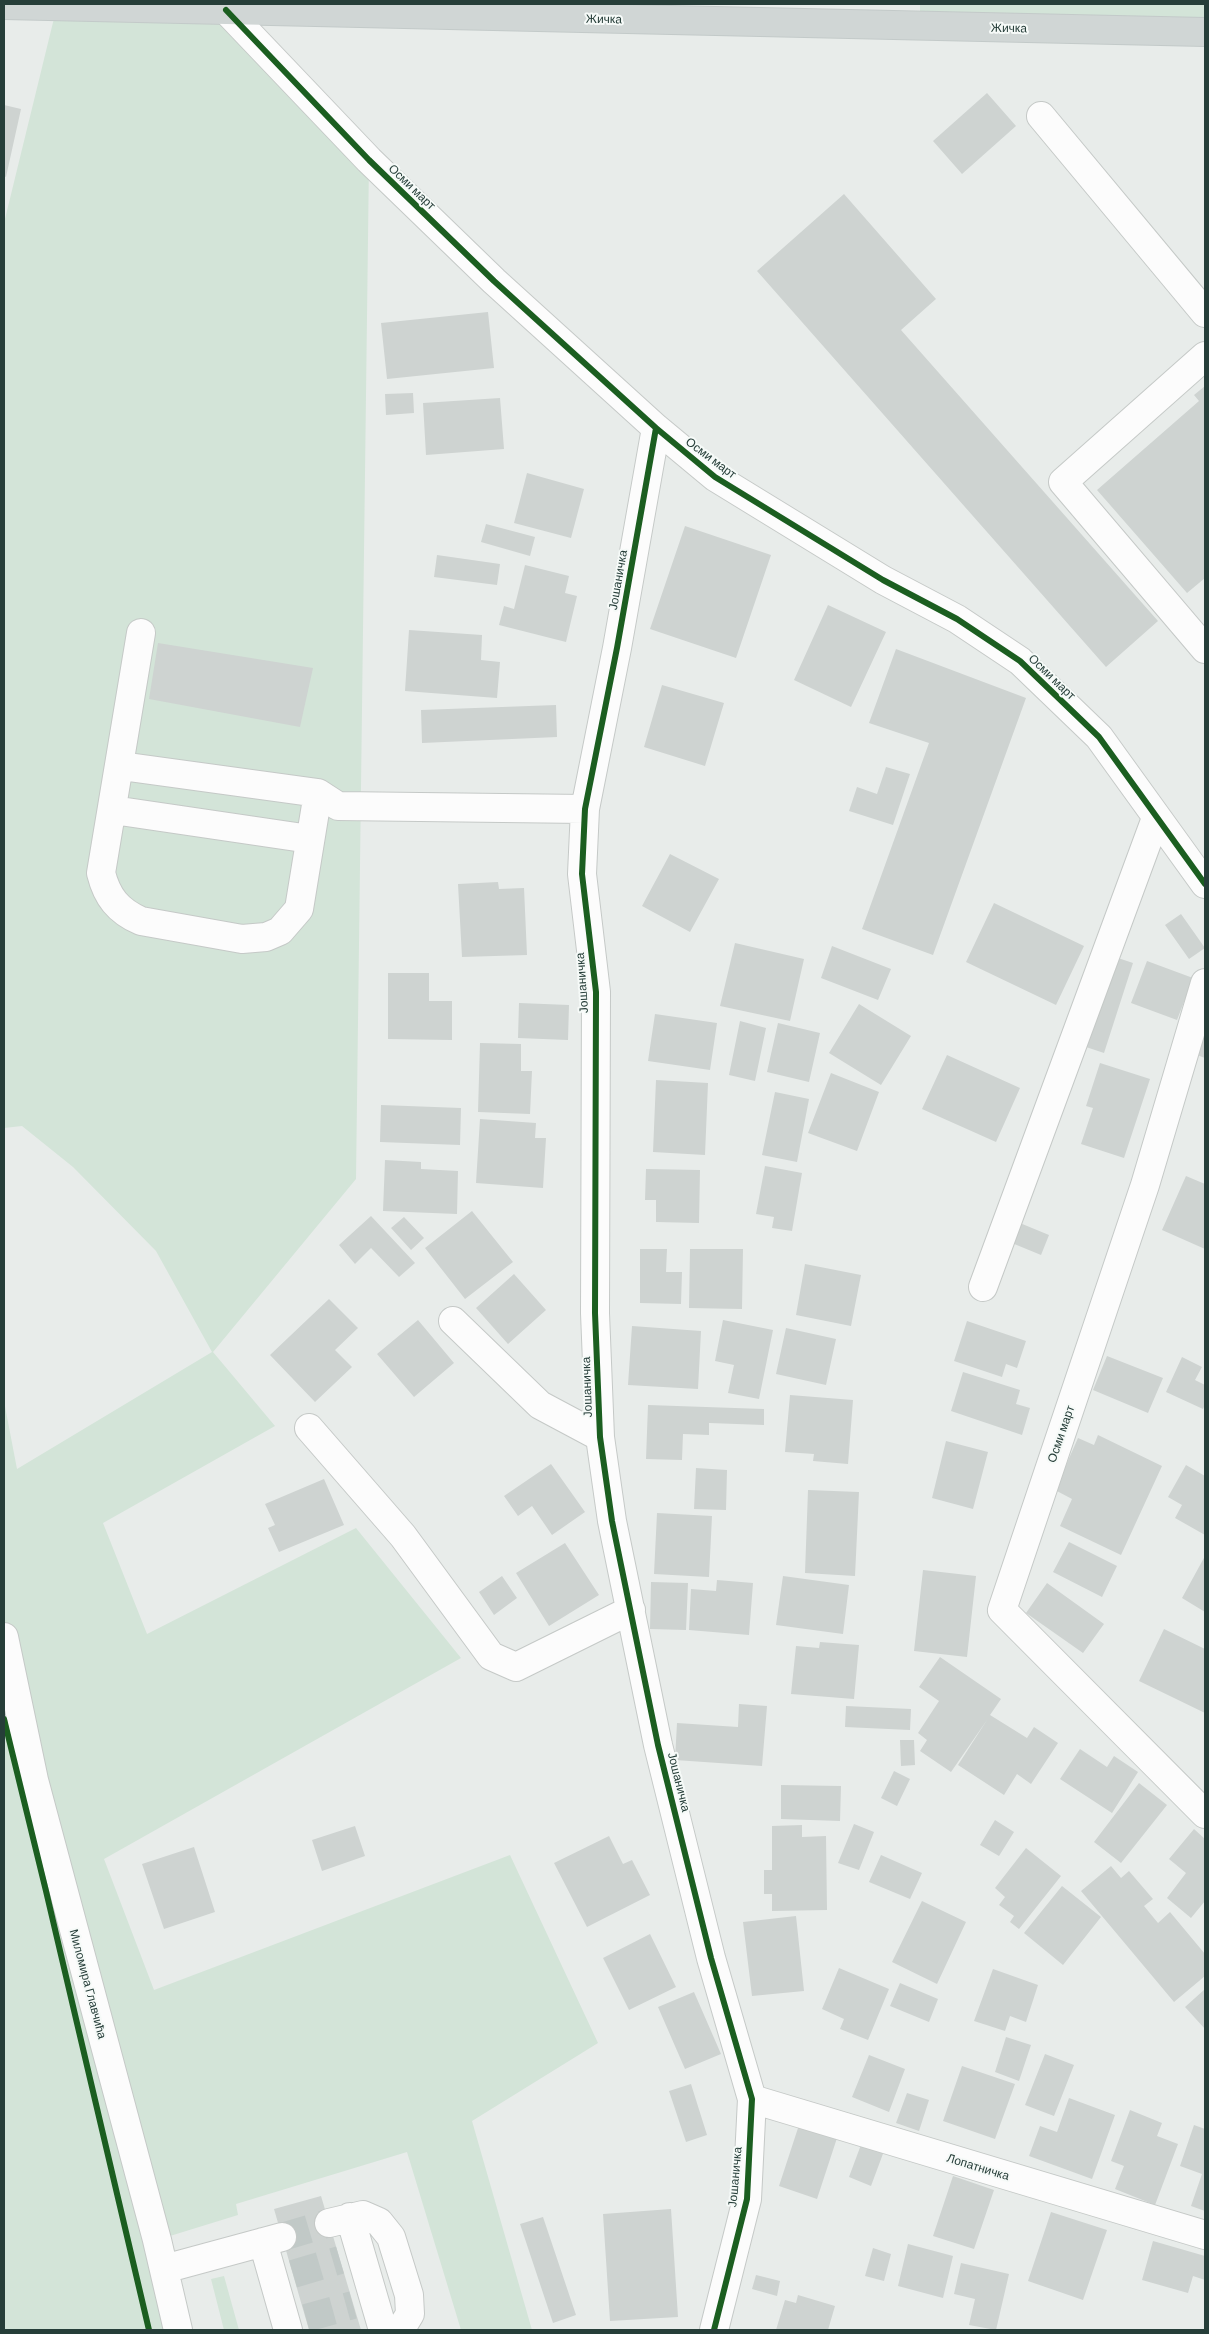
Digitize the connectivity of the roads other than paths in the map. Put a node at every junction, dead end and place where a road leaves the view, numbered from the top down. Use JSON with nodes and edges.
{"nodes":[{"id":1,"x":4,"y":5,"type":"edge"},
{"id":2,"x":226,"y":10,"type":"junction"},
{"id":3,"x":1205,"y":32,"type":"edge"},
{"id":4,"x":1041,"y":116,"type":"dead end"},
{"id":5,"x":1205,"y":313,"type":"edge"},
{"id":6,"x":1205,"y":356,"type":"edge"},
{"id":7,"x":656,"y":428,"type":"junction"},
{"id":8,"x":141,"y":633,"type":"dead end"},
{"id":9,"x":1205,"y":649,"type":"edge"},
{"id":10,"x":121,"y":766,"type":"junction"},
{"id":11,"x":318,"y":793,"type":"junction"},
{"id":12,"x":585,"y":809,"type":"junction"},
{"id":13,"x":113,"y":810,"type":"junction"},
{"id":14,"x":1156,"y":818,"type":"junction"},
{"id":15,"x":310,"y":839,"type":"junction"},
{"id":16,"x":1205,"y":884,"type":"edge"},
{"id":17,"x":1205,"y":983,"type":"edge"},
{"id":18,"x":983,"y":1287,"type":"dead end"},
{"id":19,"x":453,"y":1321,"type":"dead end"},
{"id":20,"x":309,"y":1428,"type":"dead end"},
{"id":21,"x":600,"y":1437,"type":"junction"},
{"id":22,"x":630,"y":1610,"type":"junction"},
{"id":23,"x":4,"y":1637,"type":"edge"},
{"id":24,"x":1205,"y":1814,"type":"edge"},
{"id":25,"x":752,"y":2099,"type":"junction"},
{"id":26,"x":1205,"y":2235,"type":"edge"},
{"id":27,"x":164,"y":2269,"type":"junction"},
{"id":28,"x":294,"y":2324,"type":"edge"},
{"id":29,"x":178,"y":2330,"type":"edge"},
{"id":30,"x":382,"y":2330,"type":"edge"},
{"id":31,"x":395,"y":2330,"type":"edge"},
{"id":32,"x":714,"y":2330,"type":"edge"}],
"edges":[{"from":1,"to":2,"type":"main road","name":"Жичка"},
{"from":2,"to":3,"type":"main road","name":"Жичка"},
{"from":2,"to":7,"type":"street","name":"Осми март"},
{"from":4,"to":5,"type":"street"},
{"from":6,"to":9,"type":"street"},
{"from":7,"to":12,"type":"street","name":"Јошаничка"},
{"from":7,"to":14,"type":"street","name":"Осми март"},
{"from":8,"to":10,"type":"street"},
{"from":10,"to":11,"type":"street"},
{"from":10,"to":13,"type":"street"},
{"from":11,"to":12,"type":"street"},
{"from":11,"to":15,"type":"street"},
{"from":12,"to":21,"type":"street","name":"Јошаничка"},
{"from":13,"to":15,"type":"street"},
{"from":13,"to":15,"type":"street"},
{"from":14,"to":16,"type":"street","name":"Осми март"},
{"from":14,"to":18,"type":"street"},
{"from":17,"to":24,"type":"street","name":"Осми март"},
{"from":19,"to":21,"type":"street"},
{"from":20,"to":22,"type":"street"},
{"from":21,"to":22,"type":"street","name":"Јошаничка"},
{"from":22,"to":25,"type":"street","name":"Јошаничка"},
{"from":23,"to":27,"type":"street","name":"Миломира Главчића"},
{"from":25,"to":26,"type":"street","name":"Лопатничка"},
{"from":25,"to":32,"type":"street","name":"Јошаничка"},
{"from":27,"to":28,"type":"street"},
{"from":27,"to":29,"type":"street","name":"Миломира Главчића"},
{"from":30,"to":31,"type":"street"}]}
